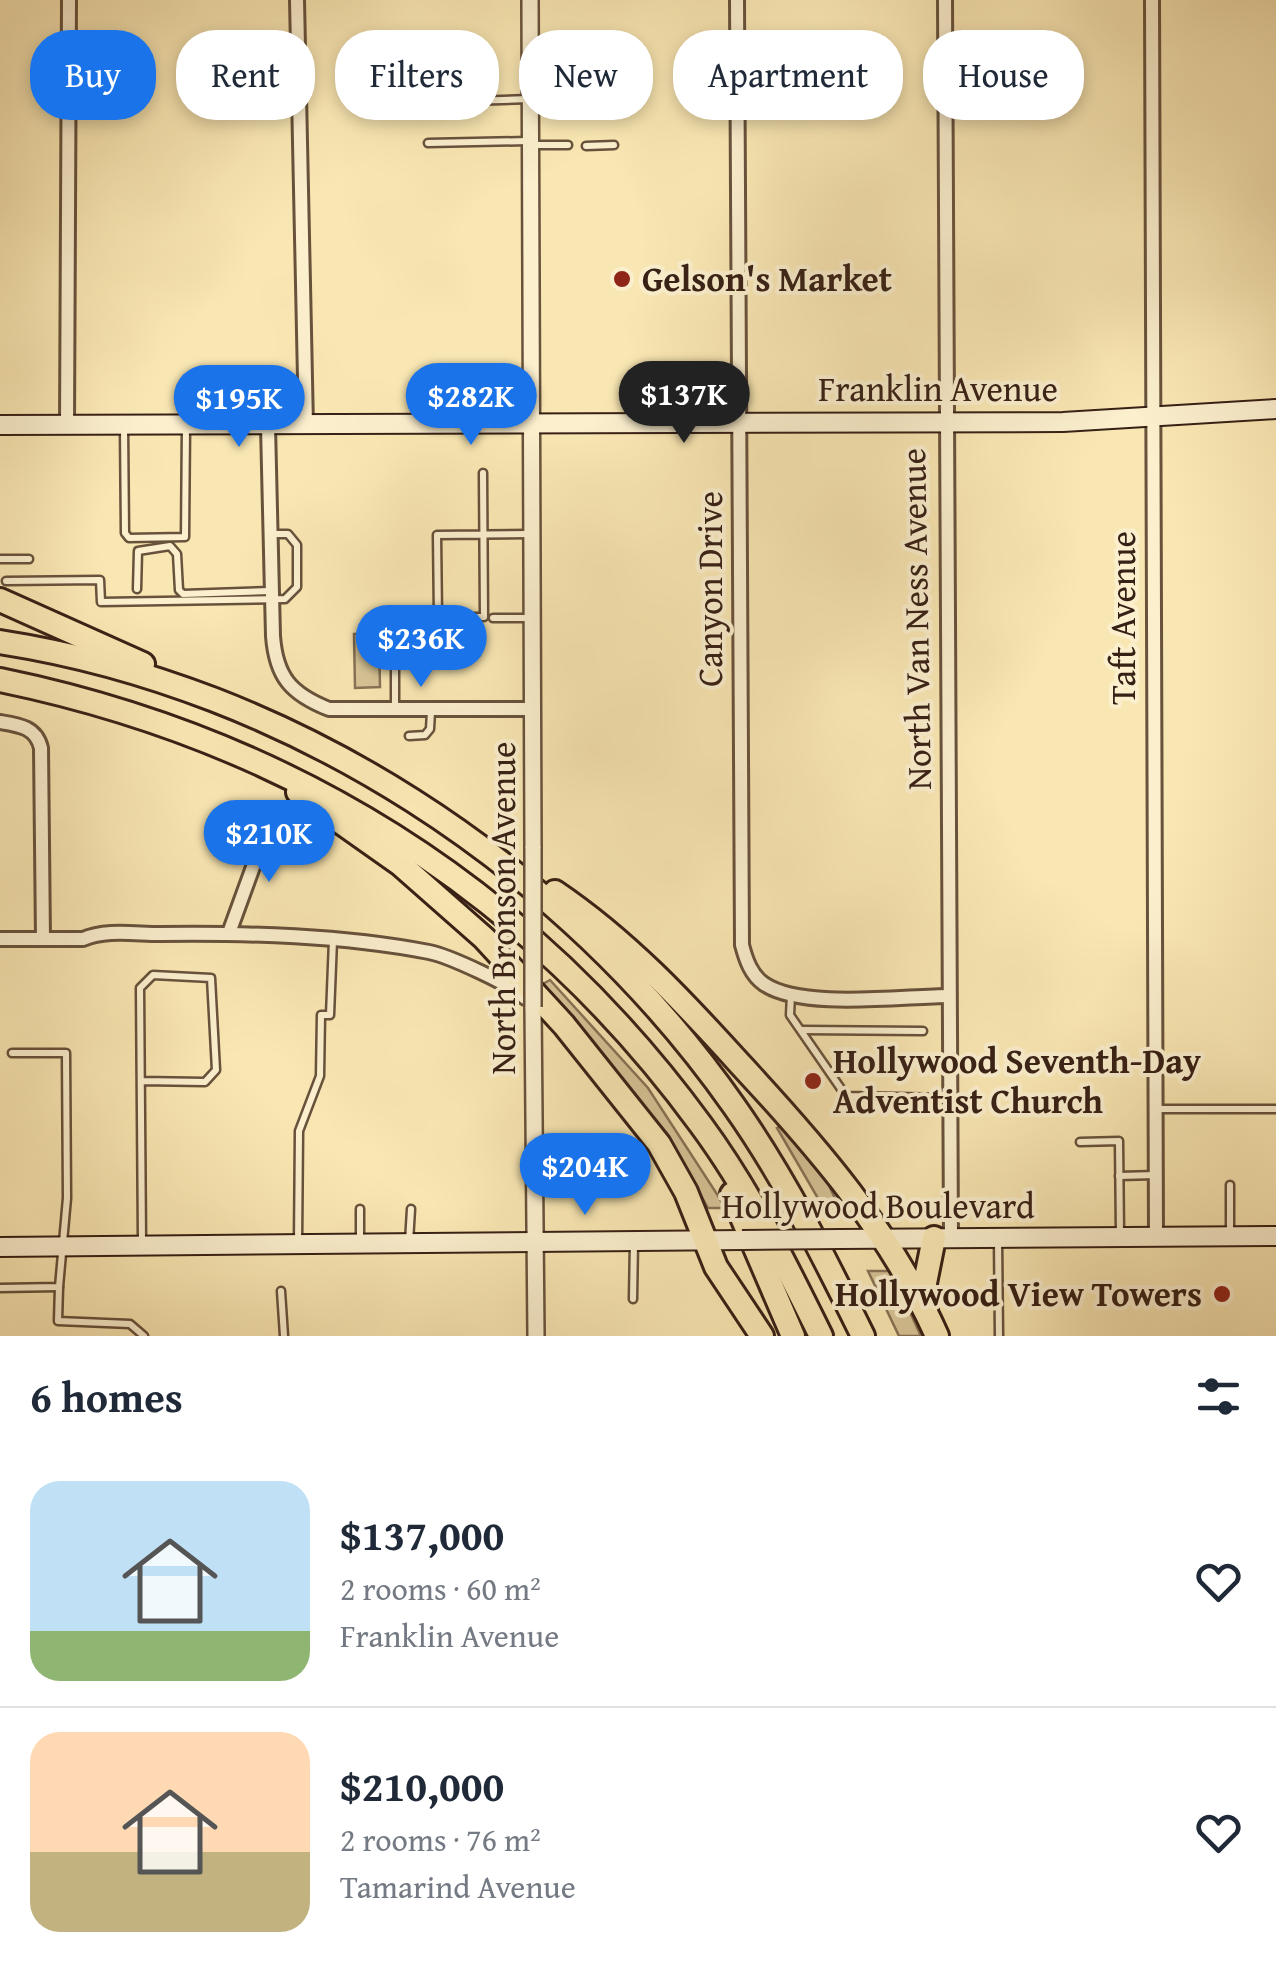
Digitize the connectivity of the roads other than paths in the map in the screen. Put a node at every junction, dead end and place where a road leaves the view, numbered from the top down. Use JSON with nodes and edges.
{"nodes":[{"id":1,"x":68,"y":0,"type":"edge"},
{"id":2,"x":297,"y":0,"type":"edge"},
{"id":3,"x":530,"y":0,"type":"edge"},
{"id":4,"x":737,"y":0,"type":"edge"},
{"id":5,"x":945,"y":0,"type":"edge"},
{"id":6,"x":1152,"y":0,"type":"edge"},
{"id":7,"x":530,"y":30,"type":"edge"},
{"id":8,"x":530,"y":120,"type":"edge"},
{"id":9,"x":428,"y":143,"type":"dead end"},
{"id":10,"x":530,"y":143,"type":"junction"},
{"id":11,"x":568,"y":146,"type":"dead end"},
{"id":12,"x":586,"y":146,"type":"dead end"},
{"id":13,"x":614,"y":146,"type":"dead end"},
{"id":14,"x":1276,"y":409,"type":"edge"},
{"id":15,"x":1152,"y":418,"type":"junction"},
{"id":16,"x":738,"y":422,"type":"junction"},
{"id":17,"x":944,"y":422,"type":"junction"},
{"id":18,"x":532,"y":424,"type":"junction"},
{"id":19,"x":0,"y":425,"type":"edge"},
{"id":20,"x":67,"y":426,"type":"junction"},
{"id":21,"x":124,"y":426,"type":"junction"},
{"id":22,"x":186,"y":426,"type":"junction"},
{"id":23,"x":268,"y":426,"type":"junction"},
{"id":24,"x":306,"y":426,"type":"junction"},
{"id":25,"x":484,"y":473,"type":"dead end"},
{"id":26,"x":271,"y":534,"type":"junction"},
{"id":27,"x":532,"y":534,"type":"junction"},
{"id":28,"x":483,"y":535,"type":"junction"},
{"id":29,"x":29,"y":558,"type":"dead end"},
{"id":30,"x":0,"y":559,"type":"edge"},
{"id":31,"x":137,"y":590,"type":"dead end"},
{"id":32,"x":3,"y":591,"type":"edge"},
{"id":33,"x":272,"y":595,"type":"junction"},
{"id":34,"x":395,"y":615,"type":"dead end"},
{"id":35,"x":492,"y":618,"type":"dead end"},
{"id":36,"x":531,"y":618,"type":"junction"},
{"id":37,"x":0,"y":642,"type":"edge"},
{"id":38,"x":0,"y":680,"type":"edge"},
{"id":39,"x":0,"y":694,"type":"edge"},
{"id":40,"x":111,"y":706,"type":"junction"},
{"id":41,"x":238,"y":708,"type":"junction"},
{"id":42,"x":532,"y":709,"type":"junction"},
{"id":43,"x":395,"y":711,"type":"junction"},
{"id":44,"x":430,"y":711,"type":"junction"},
{"id":45,"x":0,"y":722,"type":"edge"},
{"id":46,"x":408,"y":736,"type":"dead end"},
{"id":47,"x":270,"y":766,"type":"junction"},
{"id":48,"x":439,"y":819,"type":"junction"},
{"id":49,"x":269,"y":823,"type":"dead end"},
{"id":50,"x":229,"y":934,"type":"junction"},
{"id":51,"x":0,"y":939,"type":"edge"},
{"id":52,"x":42,"y":939,"type":"junction"},
{"id":53,"x":333,"y":940,"type":"junction"},
{"id":54,"x":791,"y":995,"type":"junction"},
{"id":55,"x":949,"y":996,"type":"junction"},
{"id":56,"x":534,"y":1008,"type":"junction"},
{"id":57,"x":800,"y":1030,"type":"junction"},
{"id":58,"x":923,"y":1031,"type":"dead end"},
{"id":59,"x":12,"y":1053,"type":"dead end"},
{"id":60,"x":141,"y":1081,"type":"junction"},
{"id":61,"x":950,"y":1098,"type":"junction"},
{"id":62,"x":1155,"y":1108,"type":"junction"},
{"id":63,"x":1276,"y":1108,"type":"edge"},
{"id":64,"x":703,"y":1126,"type":"junction"},
{"id":65,"x":1080,"y":1142,"type":"dead end"},
{"id":66,"x":534,"y":1152,"type":"junction"},
{"id":67,"x":1156,"y":1175,"type":"junction"},
{"id":68,"x":1119,"y":1176,"type":"junction"},
{"id":69,"x":1230,"y":1185,"type":"dead end"},
{"id":70,"x":534,"y":1190,"type":"junction"},
{"id":71,"x":360,"y":1210,"type":"dead end"},
{"id":72,"x":411,"y":1210,"type":"dead end"},
{"id":73,"x":1120,"y":1236,"type":"junction"},
{"id":74,"x":1156,"y":1236,"type":"junction"},
{"id":75,"x":1230,"y":1236,"type":"junction"},
{"id":76,"x":1276,"y":1236,"type":"edge"},
{"id":77,"x":943,"y":1238,"type":"junction"},
{"id":78,"x":998,"y":1238,"type":"junction"},
{"id":79,"x":886,"y":1239,"type":"junction"},
{"id":80,"x":704,"y":1240,"type":"junction"},
{"id":81,"x":634,"y":1241,"type":"junction"},
{"id":82,"x":535,"y":1242,"type":"junction"},
{"id":83,"x":409,"y":1243,"type":"junction"},
{"id":84,"x":298,"y":1244,"type":"junction"},
{"id":85,"x":360,"y":1244,"type":"junction"},
{"id":86,"x":142,"y":1245,"type":"junction"},
{"id":87,"x":62,"y":1246,"type":"junction"},
{"id":88,"x":0,"y":1247,"type":"edge"},
{"id":89,"x":59,"y":1287,"type":"junction"},
{"id":90,"x":0,"y":1288,"type":"edge"},
{"id":91,"x":281,"y":1291,"type":"dead end"},
{"id":92,"x":633,"y":1299,"type":"dead end"},
{"id":93,"x":926,"y":1311,"type":"junction"},
{"id":94,"x":144,"y":1336,"type":"edge"},
{"id":95,"x":284,"y":1336,"type":"edge"},
{"id":96,"x":536,"y":1336,"type":"edge"},
{"id":97,"x":762,"y":1336,"type":"edge"},
{"id":98,"x":793,"y":1336,"type":"edge"},
{"id":99,"x":821,"y":1336,"type":"edge"},
{"id":100,"x":863,"y":1336,"type":"edge"},
{"id":101,"x":937,"y":1336,"type":"edge"},
{"id":102,"x":999,"y":1336,"type":"edge"}],
"edges":[{"from":1,"to":20,"type":"street"},
{"from":2,"to":24,"type":"street"},
{"from":3,"to":7,"type":"street","name":"North Bronson Avenue"},
{"from":4,"to":16,"type":"street","name":"Canyon Drive"},
{"from":5,"to":17,"type":"street","name":"North Van Ness Avenue"},
{"from":6,"to":15,"type":"street","name":"Taft Avenue"},
{"from":8,"to":10,"type":"street","name":"North Bronson Avenue"},
{"from":9,"to":10,"type":"lane"},
{"from":10,"to":11,"type":"lane"},
{"from":10,"to":18,"type":"street","name":"North Bronson Avenue"},
{"from":12,"to":13,"type":"lane"},
{"from":14,"to":15,"type":"main road","name":"Franklin Avenue"},
{"from":15,"to":17,"type":"main road","name":"Franklin Avenue"},
{"from":15,"to":62,"type":"street","name":"Taft Avenue"},
{"from":16,"to":17,"type":"main road","name":"Franklin Avenue"},
{"from":16,"to":18,"type":"main road","name":"Franklin Avenue"},
{"from":16,"to":54,"type":"street","name":"Canyon Drive"},
{"from":17,"to":55,"type":"street","name":"North Van Ness Avenue"},
{"from":18,"to":24,"type":"main road","name":"Franklin Avenue"},
{"from":18,"to":27,"type":"street","name":"North Bronson Avenue"},
{"from":19,"to":20,"type":"main road","name":"Franklin Avenue"},
{"from":20,"to":21,"type":"main road","name":"Franklin Avenue"},
{"from":21,"to":22,"type":"main road","name":"Franklin Avenue"},
{"from":21,"to":22,"type":"lane"},
{"from":22,"to":23,"type":"main road","name":"Franklin Avenue"},
{"from":23,"to":24,"type":"main road","name":"Franklin Avenue"},
{"from":23,"to":26,"type":"street"},
{"from":25,"to":28,"type":"lane"},
{"from":26,"to":33,"type":"street"},
{"from":26,"to":33,"type":"lane"},
{"from":27,"to":28,"type":"lane"},
{"from":27,"to":36,"type":"street","name":"North Bronson Avenue"},
{"from":28,"to":28,"type":"lane"},
{"from":29,"to":30,"type":"lane"},
{"from":31,"to":33,"type":"lane"},
{"from":32,"to":33,"type":"lane"},
{"from":32,"to":41,"type":"highway"},
{"from":33,"to":43,"type":"street"},
{"from":34,"to":43,"type":"lane"},
{"from":35,"to":36,"type":"lane"},
{"from":36,"to":42,"type":"street","name":"North Bronson Avenue"},
{"from":37,"to":41,"type":"highway"},
{"from":38,"to":40,"type":"highway"},
{"from":39,"to":40,"type":"highway"},
{"from":40,"to":47,"type":"highway"},
{"from":41,"to":48,"type":"highway"},
{"from":42,"to":44,"type":"street"},
{"from":42,"to":56,"type":"street","name":"North Bronson Avenue","bridge":true},
{"from":43,"to":44,"type":"street"},
{"from":44,"to":46,"type":"lane"},
{"from":45,"to":52,"type":"street"},
{"from":47,"to":64,"type":"highway"},
{"from":47,"to":80,"type":"highway"},
{"from":48,"to":79,"type":"highway"},
{"from":48,"to":100,"type":"highway"},
{"from":49,"to":50,"type":"street"},
{"from":50,"to":52,"type":"street"},
{"from":50,"to":53,"type":"street"},
{"from":51,"to":52,"type":"street"},
{"from":53,"to":56,"type":"street"},
{"from":53,"to":84,"type":"lane"},
{"from":54,"to":55,"type":"street"},
{"from":54,"to":57,"type":"lane"},
{"from":55,"to":61,"type":"street","name":"North Van Ness Avenue"},
{"from":56,"to":66,"type":"street","name":"North Bronson Avenue"},
{"from":57,"to":58,"type":"lane"},
{"from":57,"to":61,"type":"lane"},
{"from":59,"to":87,"type":"lane"},
{"from":60,"to":60,"type":"lane"},
{"from":60,"to":86,"type":"lane"},
{"from":61,"to":77,"type":"street","name":"North Van Ness Avenue"},
{"from":62,"to":63,"type":"lane"},
{"from":62,"to":67,"type":"street","name":"Taft Avenue"},
{"from":64,"to":98,"type":"highway"},
{"from":64,"to":99,"type":"highway"},
{"from":65,"to":68,"type":"lane"},
{"from":66,"to":70,"type":"street","name":"North Bronson Avenue"},
{"from":66,"to":70,"type":"lane"},
{"from":67,"to":68,"type":"lane"},
{"from":67,"to":74,"type":"street","name":"Taft Avenue"},
{"from":68,"to":73,"type":"lane"},
{"from":69,"to":75,"type":"lane"},
{"from":70,"to":82,"type":"street","name":"North Bronson Avenue"},
{"from":71,"to":85,"type":"lane"},
{"from":72,"to":83,"type":"lane"},
{"from":73,"to":74,"type":"main road","name":"Hollywood Boulevard"},
{"from":73,"to":78,"type":"main road","name":"Hollywood Boulevard"},
{"from":74,"to":75,"type":"main road","name":"Hollywood Boulevard"},
{"from":75,"to":76,"type":"main road","name":"Hollywood Boulevard"},
{"from":77,"to":78,"type":"main road","name":"Hollywood Boulevard"},
{"from":77,"to":79,"type":"main road","name":"Hollywood Boulevard"},
{"from":77,"to":93,"type":"highway"},
{"from":78,"to":102,"type":"lane"},
{"from":79,"to":80,"type":"main road","name":"Hollywood Boulevard","bridge":true},
{"from":79,"to":93,"type":"highway"},
{"from":80,"to":81,"type":"main road","name":"Hollywood Boulevard"},
{"from":80,"to":97,"type":"highway"},
{"from":81,"to":82,"type":"main road","name":"Hollywood Boulevard"},
{"from":81,"to":92,"type":"lane"},
{"from":82,"to":83,"type":"main road","name":"Hollywood Boulevard"},
{"from":82,"to":96,"type":"street","name":"North Bronson Avenue"},
{"from":83,"to":85,"type":"main road","name":"Hollywood Boulevard"},
{"from":84,"to":85,"type":"main road","name":"Hollywood Boulevard"},
{"from":84,"to":86,"type":"main road","name":"Hollywood Boulevard"},
{"from":86,"to":87,"type":"main road","name":"Hollywood Boulevard"},
{"from":87,"to":88,"type":"main road","name":"Hollywood Boulevard"},
{"from":87,"to":89,"type":"lane"},
{"from":89,"to":90,"type":"lane"},
{"from":89,"to":94,"type":"lane"},
{"from":91,"to":95,"type":"lane"},
{"from":93,"to":101,"type":"highway"}]}
